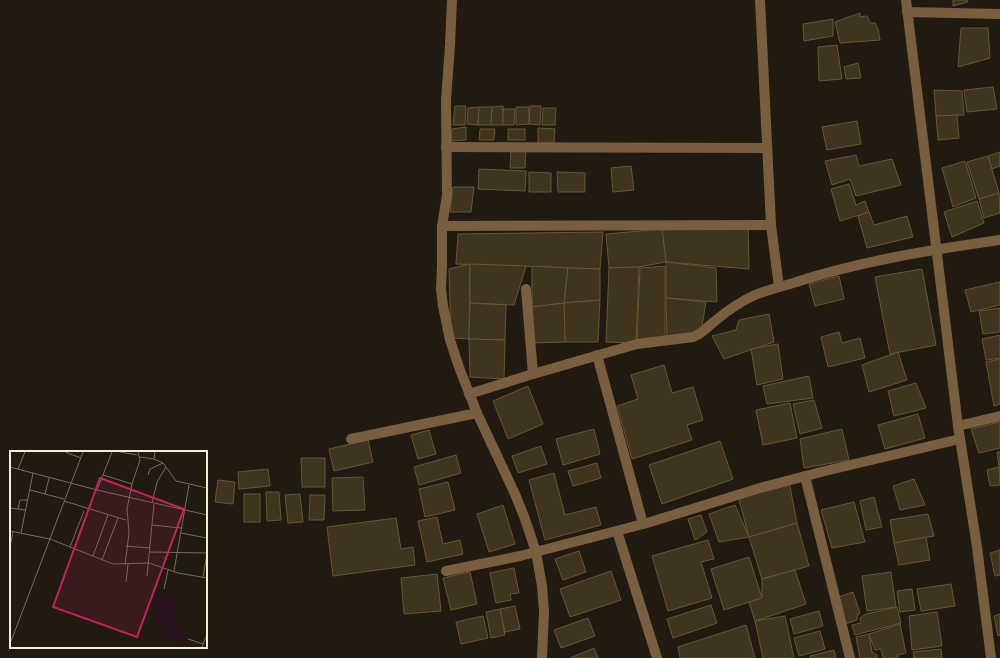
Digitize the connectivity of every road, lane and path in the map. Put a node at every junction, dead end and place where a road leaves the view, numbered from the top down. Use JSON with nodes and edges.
{"nodes":[{"id":1,"x":452,"y":0,"type":"edge"},
{"id":2,"x":760,"y":0,"type":"edge"},
{"id":3,"x":906,"y":0,"type":"edge"},
{"id":4,"x":907,"y":12,"type":"junction"},
{"id":5,"x":1000,"y":14,"type":"edge"},
{"id":6,"x":446,"y":147,"type":"junction"},
{"id":7,"x":767,"y":148,"type":"junction"},
{"id":8,"x":771,"y":225,"type":"junction"},
{"id":9,"x":442,"y":226,"type":"junction"},
{"id":10,"x":1000,"y":240,"type":"edge"},
{"id":11,"x":936,"y":249,"type":"junction"},
{"id":12,"x":779,"y":287,"type":"junction"},
{"id":13,"x":526,"y":289,"type":"dead end"},
{"id":14,"x":598,"y":355,"type":"junction"},
{"id":15,"x":533,"y":374,"type":"junction"},
{"id":16,"x":469,"y":394,"type":"junction"},
{"id":17,"x":477,"y":413,"type":"junction"},
{"id":18,"x":1000,"y":416,"type":"edge"},
{"id":19,"x":958,"y":426,"type":"junction"},
{"id":20,"x":960,"y":438,"type":"junction"},
{"id":21,"x":351,"y":439,"type":"dead end"},
{"id":22,"x":804,"y":476,"type":"junction"},
{"id":23,"x":643,"y":524,"type":"junction"},
{"id":24,"x":617,"y":531,"type":"junction"},
{"id":25,"x":536,"y":552,"type":"junction"},
{"id":26,"x":446,"y":571,"type":"dead end"},
{"id":27,"x":542,"y":658,"type":"edge"},
{"id":28,"x":657,"y":658,"type":"edge"},
{"id":29,"x":850,"y":658,"type":"edge"},
{"id":30,"x":991,"y":658,"type":"edge"}],
"edges":[{"from":1,"to":6,"type":"street"},
{"from":2,"to":7,"type":"street"},
{"from":3,"to":4,"type":"street"},
{"from":4,"to":5,"type":"street"},
{"from":4,"to":11,"type":"street"},
{"from":6,"to":7,"type":"street"},
{"from":6,"to":9,"type":"street"},
{"from":7,"to":8,"type":"street"},
{"from":8,"to":9,"type":"street"},
{"from":8,"to":12,"type":"street"},
{"from":9,"to":16,"type":"street"},
{"from":10,"to":11,"type":"street"},
{"from":11,"to":12,"type":"street"},
{"from":11,"to":19,"type":"street"},
{"from":12,"to":14,"type":"street"},
{"from":13,"to":15,"type":"street"},
{"from":14,"to":15,"type":"street"},
{"from":14,"to":23,"type":"street"},
{"from":15,"to":16,"type":"street"},
{"from":16,"to":17,"type":"street"},
{"from":17,"to":21,"type":"street"},
{"from":17,"to":25,"type":"street"},
{"from":18,"to":19,"type":"street"},
{"from":19,"to":20,"type":"street"},
{"from":20,"to":22,"type":"street"},
{"from":20,"to":30,"type":"street"},
{"from":22,"to":23,"type":"street"},
{"from":22,"to":29,"type":"street"},
{"from":23,"to":24,"type":"street"},
{"from":24,"to":25,"type":"street"},
{"from":24,"to":28,"type":"street"},
{"from":25,"to":26,"type":"street"},
{"from":25,"to":27,"type":"street"}]}
